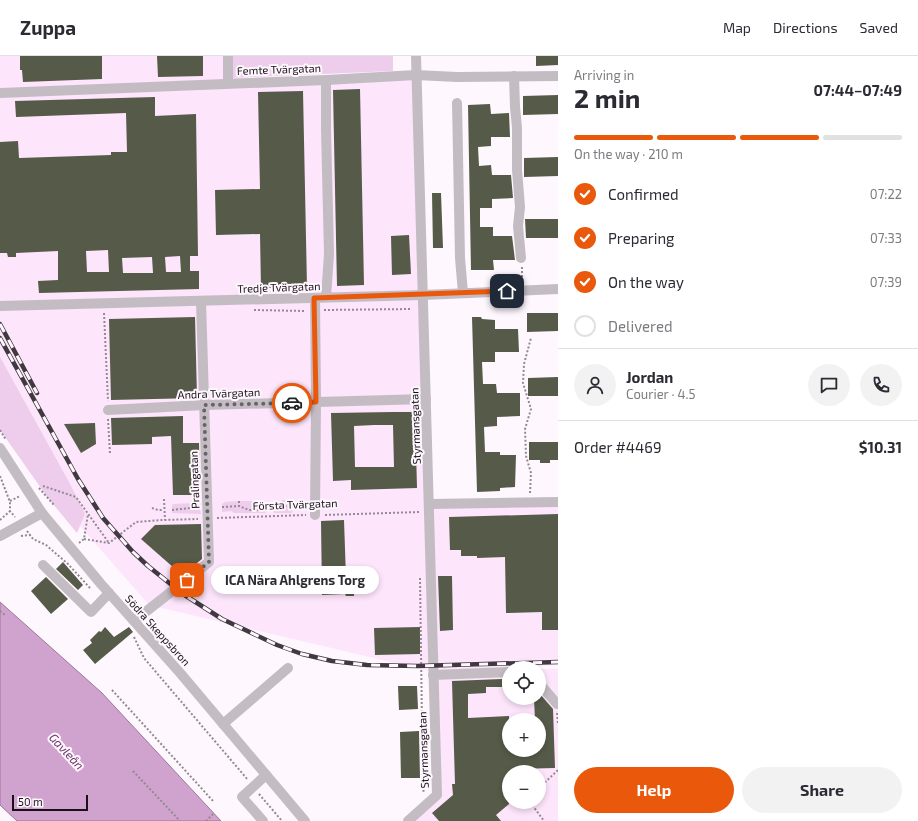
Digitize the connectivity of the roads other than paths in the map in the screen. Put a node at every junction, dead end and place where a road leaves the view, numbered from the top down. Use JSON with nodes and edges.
{"nodes":[{"id":1,"x":228,"y":56,"type":"edge"},
{"id":2,"x":416,"y":56,"type":"edge"},
{"id":3,"x":416,"y":75,"type":"junction"},
{"id":4,"x":514,"y":76,"type":"junction"},
{"id":5,"x":558,"y":76,"type":"edge"},
{"id":6,"x":326,"y":80,"type":"junction"},
{"id":7,"x":228,"y":84,"type":"junction"},
{"id":8,"x":0,"y":93,"type":"edge"},
{"id":9,"x":457,"y":103,"type":"dead end"},
{"id":10,"x":521,"y":258,"type":"road end"},
{"id":11,"x":558,"y":289,"type":"edge"},
{"id":12,"x":463,"y":293,"type":"junction"},
{"id":13,"x":423,"y":295,"type":"junction"},
{"id":14,"x":326,"y":297,"type":"junction"},
{"id":15,"x":314,"y":298,"type":"junction"},
{"id":16,"x":201,"y":301,"type":"junction"},
{"id":17,"x":0,"y":306,"type":"edge"},
{"id":18,"x":426,"y":399,"type":"junction"},
{"id":19,"x":316,"y":402,"type":"junction"},
{"id":20,"x":204,"y":405,"type":"junction"},
{"id":21,"x":108,"y":410,"type":"road end"},
{"id":22,"x":0,"y":448,"type":"edge"},
{"id":23,"x":558,"y":502,"type":"edge"},
{"id":24,"x":426,"y":509,"type":"junction"},
{"id":25,"x":42,"y":513,"type":"junction"},
{"id":26,"x":315,"y":515,"type":"road end"},
{"id":27,"x":0,"y":536,"type":"edge"},
{"id":28,"x":43,"y":565,"type":"dead end"},
{"id":29,"x":109,"y":593,"type":"junction"},
{"id":30,"x":134,"y":621,"type":"junction"},
{"id":31,"x":288,"y":668,"type":"dead end"},
{"id":32,"x":502,"y":672,"type":"edge"},
{"id":33,"x":433,"y":675,"type":"junction"},
{"id":34,"x":546,"y":691,"type":"edge"},
{"id":35,"x":557,"y":704,"type":"dead end"},
{"id":36,"x":223,"y":724,"type":"junction"},
{"id":37,"x":266,"y":775,"type":"junction"},
{"id":38,"x":263,"y":821,"type":"edge"},
{"id":39,"x":305,"y":821,"type":"edge"},
{"id":40,"x":408,"y":821,"type":"edge"}],
"edges":[{"from":1,"to":7,"type":"street"},
{"from":2,"to":3,"type":"street","name":"Styrmansgatan"},
{"from":3,"to":4,"type":"street","name":"Femte Tvärgatan"},
{"from":3,"to":6,"type":"street","name":"Femte Tvärgatan"},
{"from":3,"to":13,"type":"street","name":"Styrmansgatan"},
{"from":4,"to":5,"type":"street","name":"Femte Tvärgatan"},
{"from":4,"to":10,"type":"street"},
{"from":6,"to":7,"type":"street","name":"Femte Tvärgatan"},
{"from":6,"to":14,"type":"street"},
{"from":7,"to":8,"type":"street","name":"Femte Tvärgatan"},
{"from":9,"to":12,"type":"street"},
{"from":11,"to":12,"type":"street","name":"Tredje Tvärgatan"},
{"from":12,"to":13,"type":"street","name":"Tredje Tvärgatan"},
{"from":13,"to":14,"type":"street","name":"Tredje Tvärgatan"},
{"from":13,"to":18,"type":"street","name":"Styrmansgatan"},
{"from":14,"to":15,"type":"street","name":"Tredje Tvärgatan"},
{"from":15,"to":16,"type":"street","name":"Tredje Tvärgatan"},
{"from":15,"to":19,"type":"street"},
{"from":16,"to":17,"type":"street","name":"Tredje Tvärgatan"},
{"from":16,"to":20,"type":"street","name":"Pralingatan"},
{"from":18,"to":19,"type":"street","name":"Andra Tvärgatan"},
{"from":18,"to":24,"type":"street","name":"Styrmansgatan"},
{"from":19,"to":20,"type":"street","name":"Andra Tvärgatan"},
{"from":19,"to":26,"type":"street"},
{"from":20,"to":21,"type":"street","name":"Andra Tvärgatan"},
{"from":20,"to":30,"type":"street","name":"Pralingatan"},
{"from":22,"to":25,"type":"street","name":"Södra Skeppsbron"},
{"from":23,"to":24,"type":"street"},
{"from":24,"to":33,"type":"street","name":"Styrmansgatan"},
{"from":25,"to":27,"type":"street"},
{"from":25,"to":29,"type":"street","name":"Södra Skeppsbron"},
{"from":28,"to":29,"type":"street"},
{"from":29,"to":30,"type":"street","name":"Södra Skeppsbron"},
{"from":30,"to":36,"type":"street","name":"Södra Skeppsbron"},
{"from":31,"to":36,"type":"street"},
{"from":32,"to":33,"type":"street"},
{"from":33,"to":40,"type":"street","name":"Styrmansgatan"},
{"from":34,"to":35,"type":"street"},
{"from":36,"to":37,"type":"street","name":"Södra Skeppsbron"},
{"from":37,"to":38,"type":"street"},
{"from":37,"to":39,"type":"street","name":"Södra Skeppsbron"}]}
